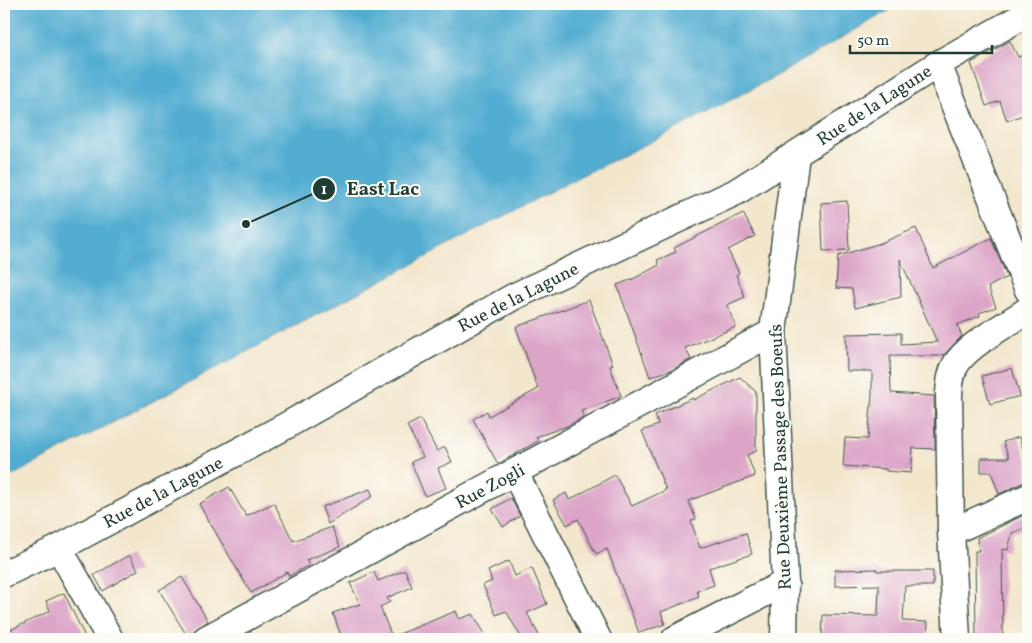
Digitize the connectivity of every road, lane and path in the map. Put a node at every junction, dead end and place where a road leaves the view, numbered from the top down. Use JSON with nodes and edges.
{"nodes":[{"id":1,"x":1028,"y":13,"type":"edge"},
{"id":2,"x":938,"y":64,"type":"junction"},
{"id":3,"x":796,"y":155,"type":"junction"},
{"id":4,"x":1028,"y":290,"type":"edge"},
{"id":5,"x":1028,"y":310,"type":"edge"},
{"id":6,"x":774,"y":332,"type":"junction"},
{"id":7,"x":515,"y":473,"type":"junction"},
{"id":8,"x":1028,"y":497,"type":"edge"},
{"id":9,"x":951,"y":532,"type":"junction"},
{"id":10,"x":59,"y":548,"type":"junction"},
{"id":11,"x":4,"y":574,"type":"edge"},
{"id":12,"x":785,"y":583,"type":"junction"},
{"id":13,"x":110,"y":639,"type":"edge"},
{"id":14,"x":206,"y":639,"type":"edge"},
{"id":15,"x":598,"y":639,"type":"edge"},
{"id":16,"x":675,"y":639,"type":"edge"},
{"id":17,"x":784,"y":639,"type":"edge"},
{"id":18,"x":957,"y":639,"type":"edge"}],
"edges":[{"from":1,"to":2,"type":"street","name":"Rue de la Lagune"},
{"from":2,"to":3,"type":"street","name":"Rue de la Lagune"},
{"from":2,"to":4,"type":"street"},
{"from":3,"to":6,"type":"street","name":"Rue Deuxième Passage des Boeufs"},
{"from":3,"to":10,"type":"street","name":"Rue de la Lagune"},
{"from":5,"to":9,"type":"street"},
{"from":6,"to":7,"type":"street","name":"Rue Zogli"},
{"from":6,"to":12,"type":"street","name":"Rue Deuxième Passage des Boeufs"},
{"from":7,"to":14,"type":"street","name":"Rue Zogli"},
{"from":7,"to":15,"type":"street"},
{"from":8,"to":9,"type":"street"},
{"from":9,"to":18,"type":"street"},
{"from":10,"to":11,"type":"street","name":"Rue de la Lagune"},
{"from":10,"to":13,"type":"street"},
{"from":12,"to":16,"type":"street"},
{"from":12,"to":17,"type":"street","name":"Rue Deuxième Passage des Boeufs"}]}
